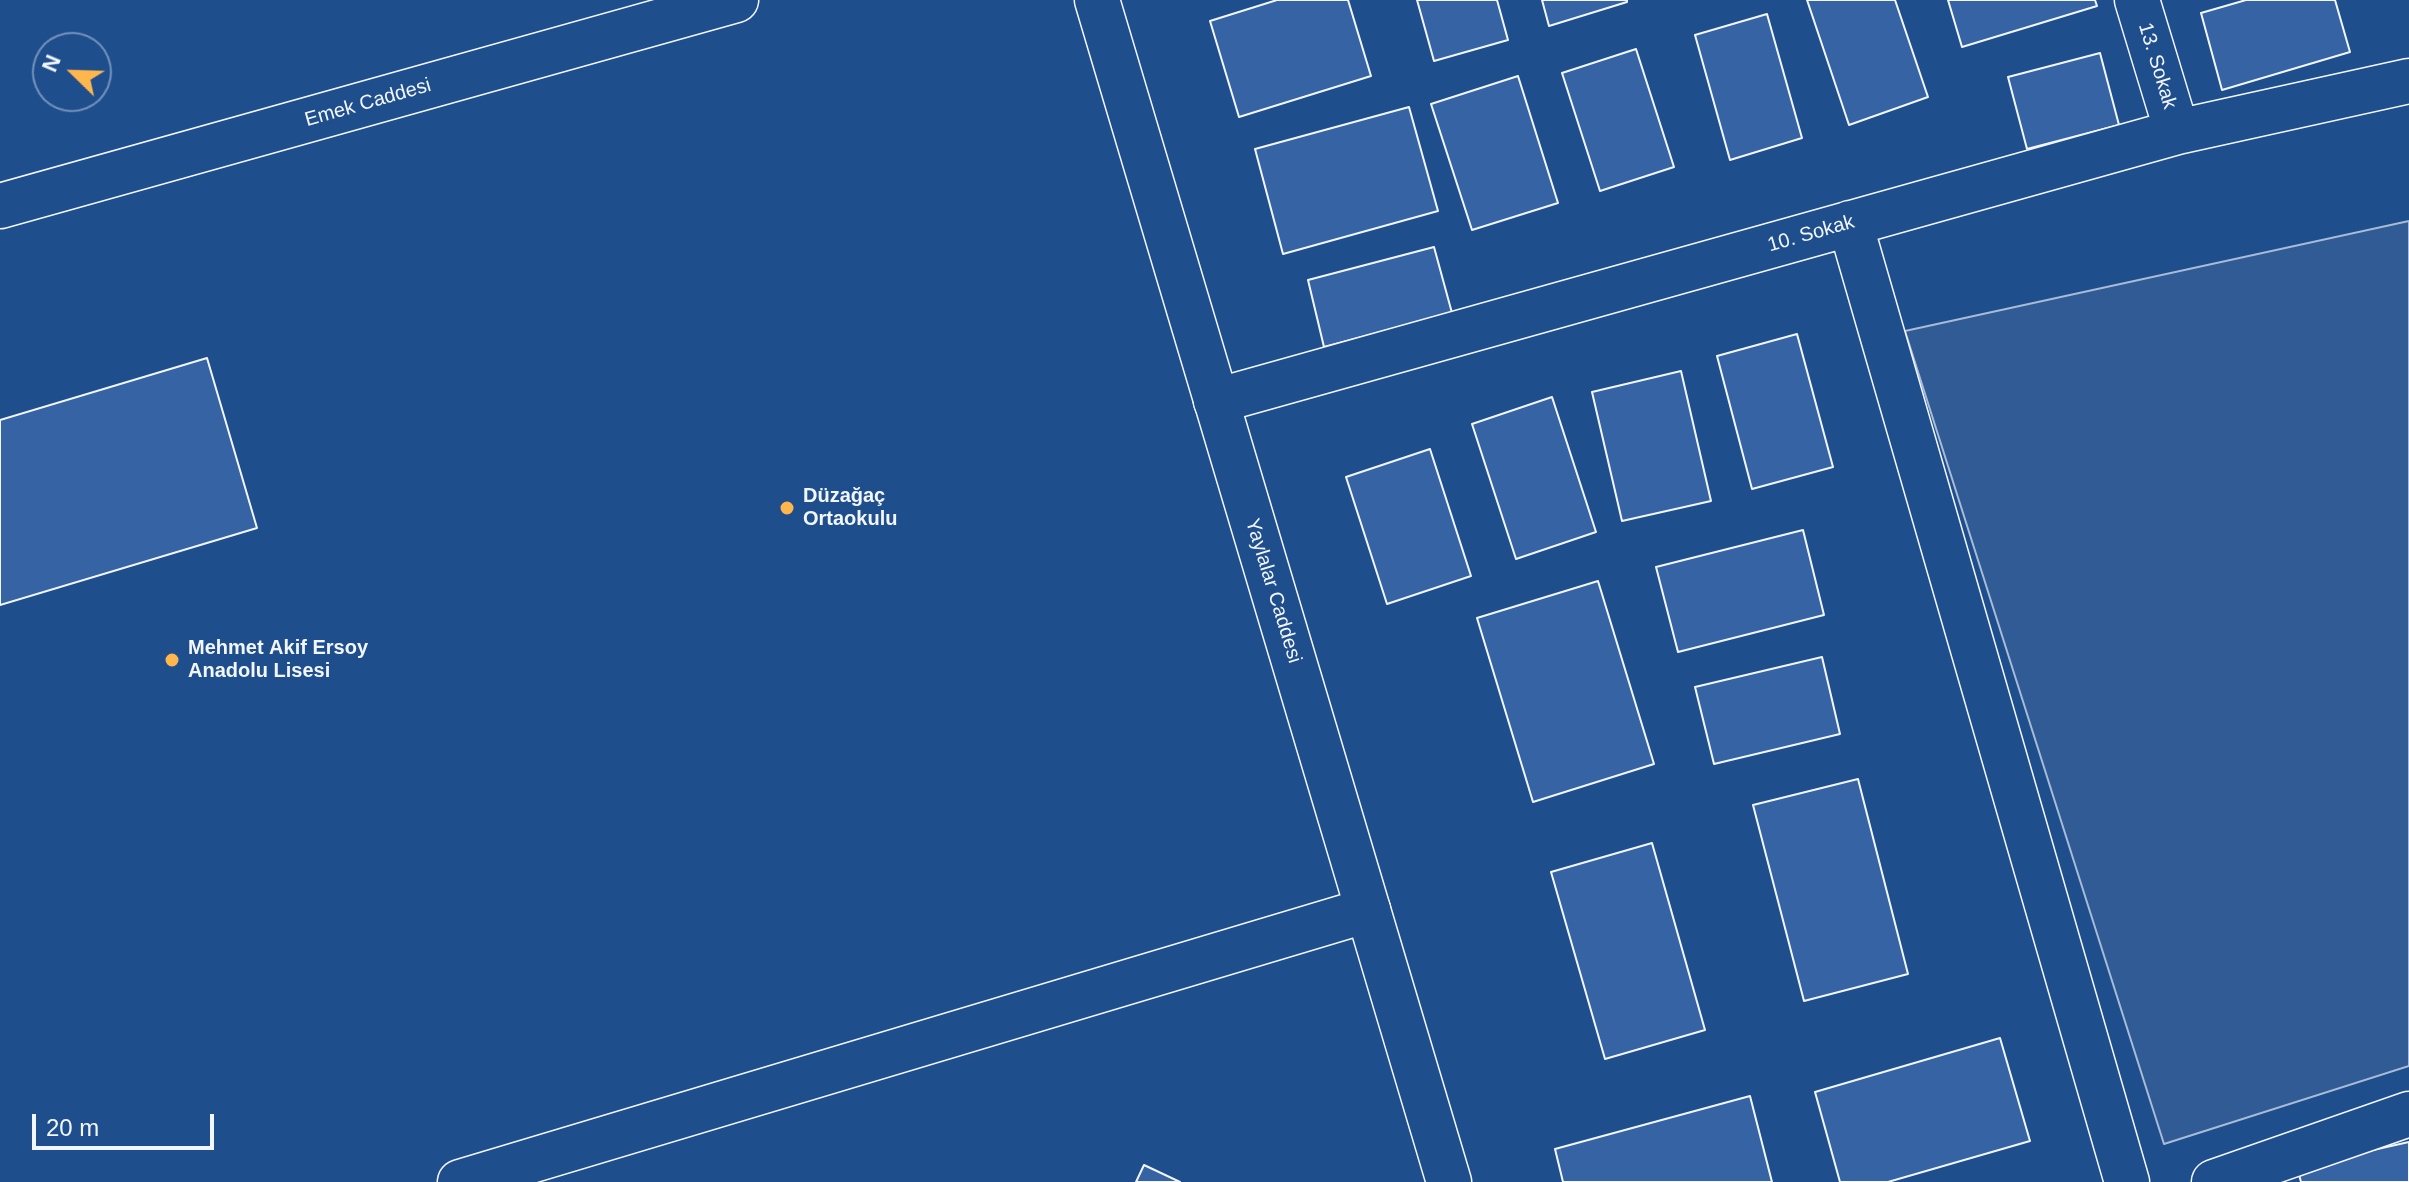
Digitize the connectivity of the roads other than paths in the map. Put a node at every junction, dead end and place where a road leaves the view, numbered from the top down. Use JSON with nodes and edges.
{"nodes":[{"id":1,"x":736,"y":0,"type":"edge"},
{"id":2,"x":1097,"y":0,"type":"edge"},
{"id":3,"x":2137,"y":0,"type":"edge"},
{"id":4,"x":2409,"y":81,"type":"edge"},
{"id":5,"x":2177,"y":132,"type":"junction"},
{"id":6,"x":0,"y":206,"type":"edge"},
{"id":7,"x":1850,"y":223,"type":"junction"},
{"id":8,"x":1216,"y":401,"type":"junction"},
{"id":9,"x":1368,"y":910,"type":"junction"},
{"id":10,"x":2409,"y":1114,"type":"edge"},
{"id":11,"x":460,"y":1182,"type":"edge"},
{"id":12,"x":1449,"y":1182,"type":"edge"},
{"id":13,"x":2127,"y":1182,"type":"edge"},
{"id":14,"x":2214,"y":1182,"type":"edge"}],
"edges":[{"from":1,"to":6,"type":"street","name":"Emek Caddesi"},
{"from":2,"to":8,"type":"street","name":"Yaylalar Caddesi"},
{"from":3,"to":5,"type":"street","name":"13. Sokak"},
{"from":4,"to":5,"type":"street","name":"10. Sokak"},
{"from":5,"to":7,"type":"street","name":"10. Sokak"},
{"from":7,"to":8,"type":"street","name":"10. Sokak"},
{"from":7,"to":13,"type":"street"},
{"from":8,"to":9,"type":"street","name":"Yaylalar Caddesi"},
{"from":9,"to":11,"type":"street"},
{"from":9,"to":12,"type":"street","name":"Yaylalar Caddesi"},
{"from":10,"to":14,"type":"street"}]}
